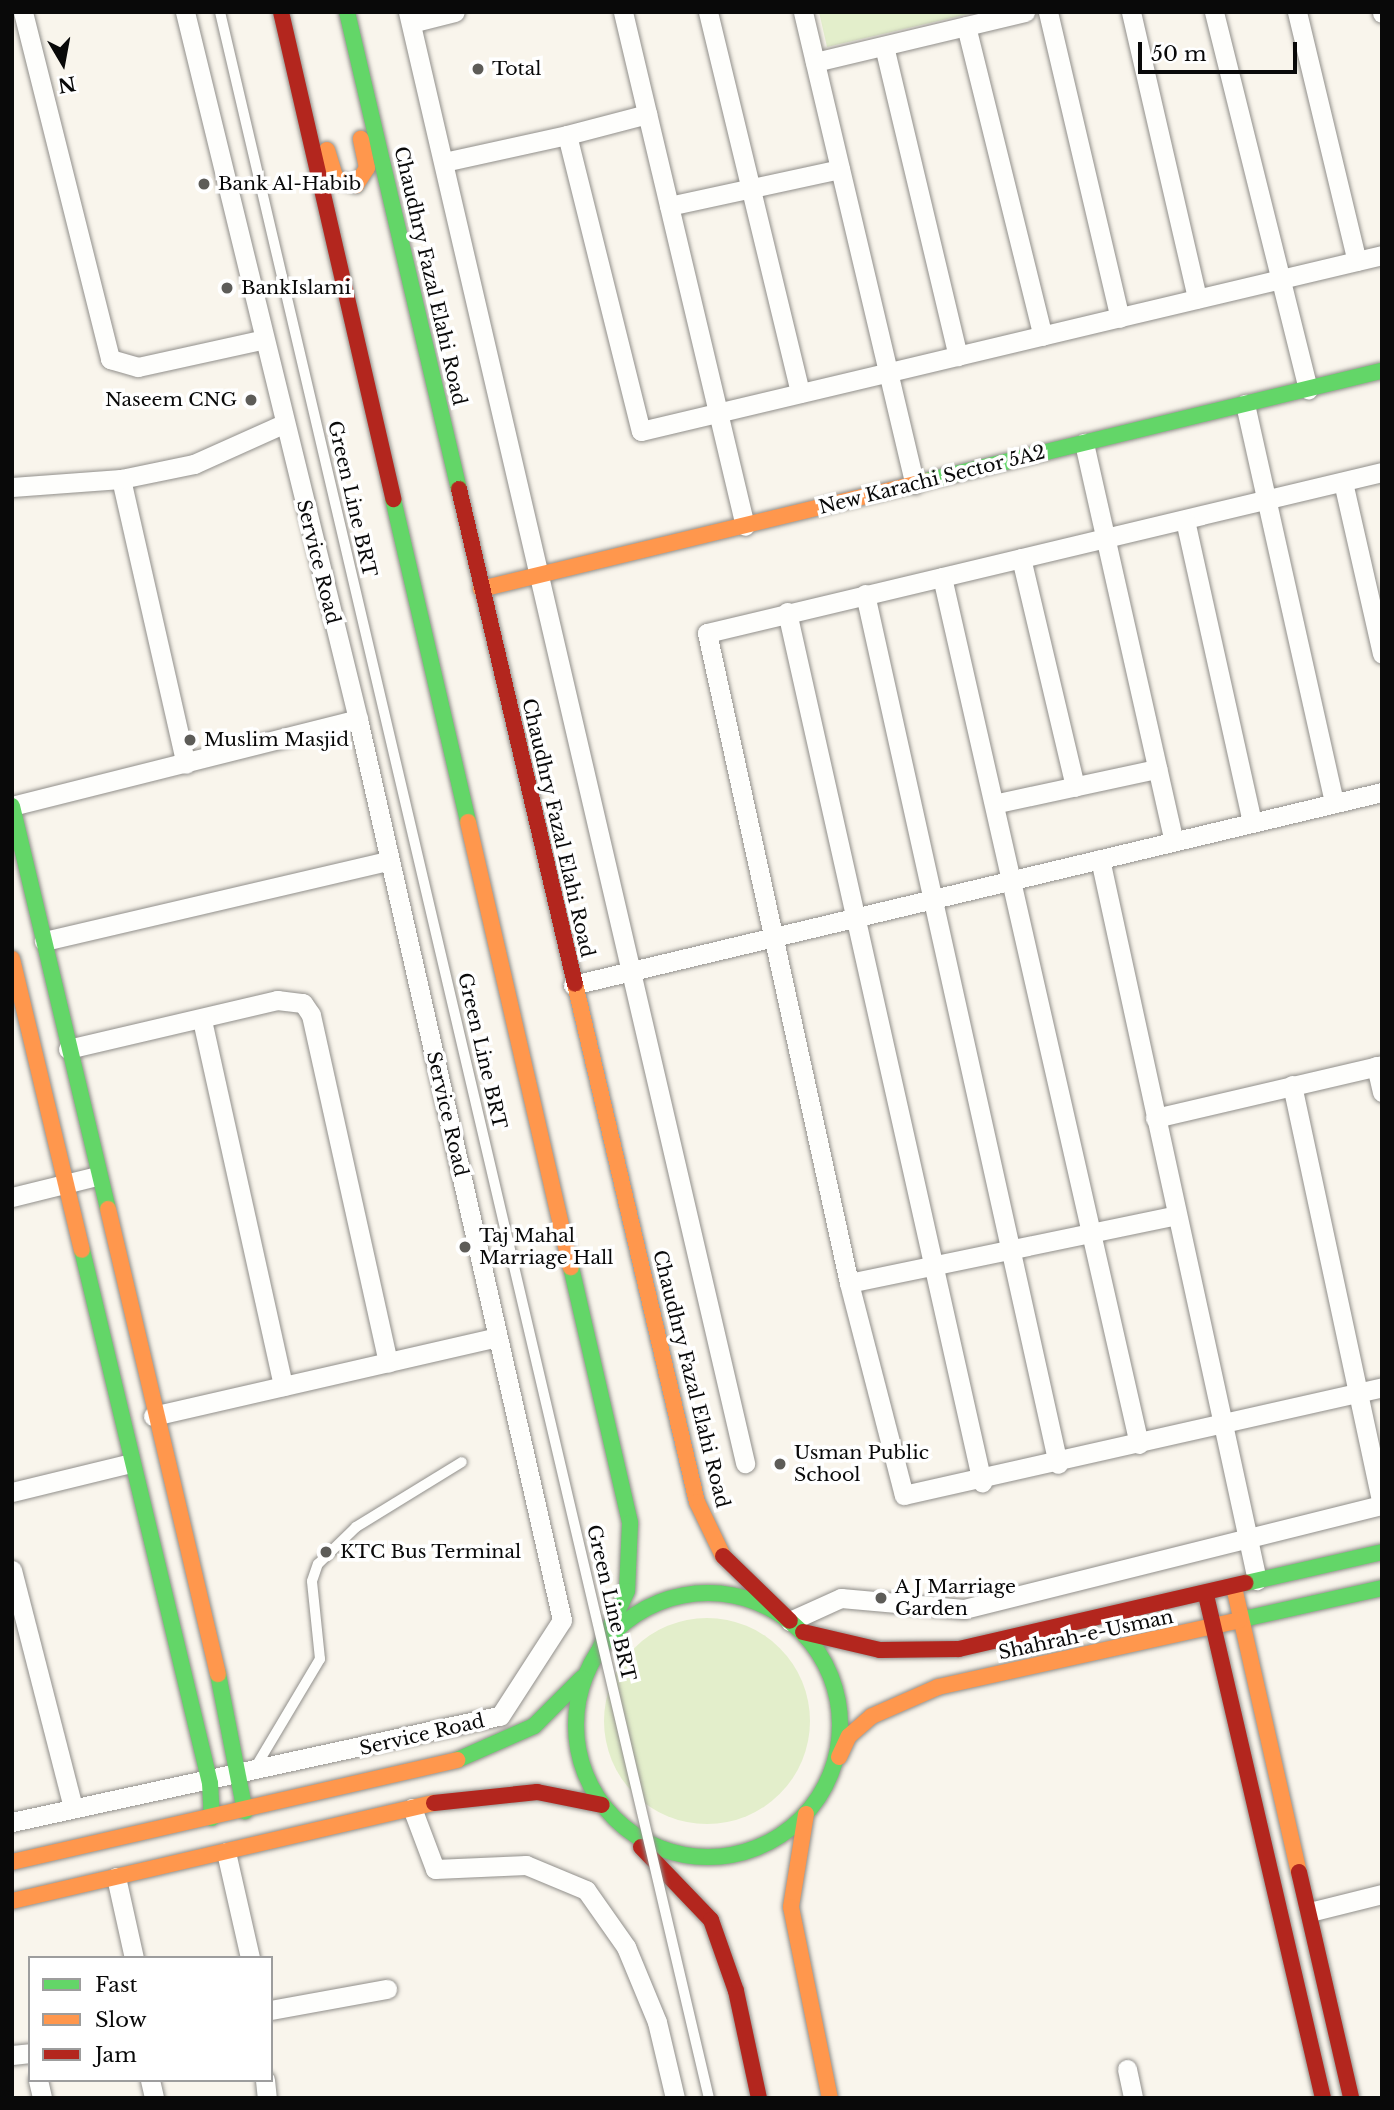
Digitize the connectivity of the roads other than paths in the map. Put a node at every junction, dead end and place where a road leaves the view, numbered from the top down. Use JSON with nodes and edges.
{"nodes":[{"id":1,"x":23,"y":12,"type":"edge"},
{"id":2,"x":186,"y":12,"type":"edge"},
{"id":3,"x":220,"y":12,"type":"edge"},
{"id":4,"x":281,"y":12,"type":"edge"},
{"id":5,"x":294,"y":12,"type":"edge"},
{"id":6,"x":331,"y":12,"type":"edge"},
{"id":7,"x":347,"y":12,"type":"edge"},
{"id":8,"x":455,"y":12,"type":"edge"},
{"id":9,"x":623,"y":12,"type":"edge"},
{"id":10,"x":708,"y":12,"type":"edge"},
{"id":11,"x":803,"y":12,"type":"edge"},
{"id":12,"x":1025,"y":12,"type":"edge"},
{"id":13,"x":1048,"y":12,"type":"edge"},
{"id":14,"x":1131,"y":12,"type":"edge"},
{"id":15,"x":1214,"y":12,"type":"edge"},
{"id":16,"x":1297,"y":12,"type":"edge"},
{"id":17,"x":410,"y":17,"type":"edge"},
{"id":18,"x":966,"y":26,"type":"junction"},
{"id":19,"x":884,"y":46,"type":"junction"},
{"id":20,"x":815,"y":62,"type":"junction"},
{"id":21,"x":647,"y":114,"type":"junction"},
{"id":22,"x":567,"y":135,"type":"junction"},
{"id":23,"x":444,"y":162,"type":"junction"},
{"id":24,"x":840,"y":169,"type":"junction"},
{"id":25,"x":751,"y":188,"type":"junction"},
{"id":26,"x":669,"y":206,"type":"junction"},
{"id":27,"x":1382,"y":255,"type":"edge"},
{"id":28,"x":1357,"y":261,"type":"junction"},
{"id":29,"x":1283,"y":279,"type":"junction"},
{"id":30,"x":1197,"y":299,"type":"junction"},
{"id":31,"x":1120,"y":318,"type":"junction"},
{"id":32,"x":1043,"y":336,"type":"junction"},
{"id":33,"x":261,"y":340,"type":"junction"},
{"id":34,"x":958,"y":356,"type":"junction"},
{"id":35,"x":1382,"y":371,"type":"edge"},
{"id":36,"x":889,"y":372,"type":"junction"},
{"id":37,"x":1308,"y":389,"type":"junction"},
{"id":38,"x":800,"y":393,"type":"junction"},
{"id":39,"x":1245,"y":404,"type":"junction"},
{"id":40,"x":718,"y":413,"type":"junction"},
{"id":41,"x":283,"y":424,"type":"junction"},
{"id":42,"x":1084,"y":443,"type":"junction"},
{"id":43,"x":1382,"y":472,"type":"edge"},
{"id":44,"x":121,"y":479,"type":"junction"},
{"id":45,"x":1343,"y":482,"type":"junction"},
{"id":46,"x":915,"y":484,"type":"junction"},
{"id":47,"x":12,"y":487,"type":"edge"},
{"id":48,"x":1266,"y":501,"type":"junction"},
{"id":49,"x":1185,"y":520,"type":"junction"},
{"id":50,"x":745,"y":526,"type":"junction"},
{"id":51,"x":1103,"y":538,"type":"junction"},
{"id":52,"x":1021,"y":558,"type":"junction"},
{"id":53,"x":542,"y":575,"type":"junction"},
{"id":54,"x":942,"y":577,"type":"junction"},
{"id":55,"x":481,"y":589,"type":"junction"},
{"id":56,"x":865,"y":594,"type":"junction"},
{"id":57,"x":787,"y":612,"type":"junction"},
{"id":58,"x":1382,"y":654,"type":"edge"},
{"id":59,"x":358,"y":719,"type":"junction"},
{"id":60,"x":186,"y":764,"type":"junction"},
{"id":61,"x":1157,"y":769,"type":"junction"},
{"id":62,"x":1075,"y":787,"type":"junction"},
{"id":63,"x":1382,"y":792,"type":"edge"},
{"id":64,"x":998,"y":803,"type":"junction"},
{"id":65,"x":1334,"y":803,"type":"junction"},
{"id":66,"x":12,"y":806,"type":"edge"},
{"id":67,"x":1252,"y":823,"type":"junction"},
{"id":68,"x":1174,"y":841,"type":"junction"},
{"id":69,"x":1100,"y":859,"type":"junction"},
{"id":70,"x":389,"y":861,"type":"junction"},
{"id":71,"x":1015,"y":879,"type":"junction"},
{"id":72,"x":933,"y":898,"type":"junction"},
{"id":73,"x":854,"y":918,"type":"junction"},
{"id":74,"x":776,"y":936,"type":"junction"},
{"id":75,"x":44,"y":941,"type":"junction"},
{"id":76,"x":12,"y":961,"type":"edge"},
{"id":77,"x":635,"y":971,"type":"junction"},
{"id":78,"x":573,"y":985,"type":"junction"},
{"id":79,"x":202,"y":1020,"type":"junction"},
{"id":80,"x":68,"y":1049,"type":"junction"},
{"id":81,"x":1379,"y":1065,"type":"edge"},
{"id":82,"x":1292,"y":1086,"type":"junction"},
{"id":83,"x":1382,"y":1092,"type":"edge"},
{"id":84,"x":1156,"y":1118,"type":"junction"},
{"id":85,"x":97,"y":1176,"type":"junction"},
{"id":86,"x":65,"y":1184,"type":"junction"},
{"id":87,"x":12,"y":1197,"type":"edge"},
{"id":88,"x":1176,"y":1215,"type":"junction"},
{"id":89,"x":1094,"y":1230,"type":"junction"},
{"id":90,"x":1012,"y":1248,"type":"junction"},
{"id":91,"x":931,"y":1266,"type":"junction"},
{"id":92,"x":849,"y":1283,"type":"junction"},
{"id":93,"x":497,"y":1337,"type":"junction"},
{"id":94,"x":388,"y":1363,"type":"junction"},
{"id":95,"x":283,"y":1386,"type":"junction"},
{"id":96,"x":1382,"y":1387,"type":"edge"},
{"id":97,"x":1356,"y":1393,"type":"junction"},
{"id":98,"x":153,"y":1416,"type":"junction"},
{"id":99,"x":1221,"y":1425,"type":"junction"},
{"id":100,"x":1139,"y":1444,"type":"junction"},
{"id":101,"x":462,"y":1462,"type":"dead end"},
{"id":102,"x":131,"y":1463,"type":"junction"},
{"id":103,"x":745,"y":1463,"type":"dead end"},
{"id":104,"x":1058,"y":1464,"type":"junction"},
{"id":105,"x":982,"y":1482,"type":"junction"},
{"id":106,"x":12,"y":1492,"type":"edge"},
{"id":107,"x":1382,"y":1505,"type":"edge"},
{"id":108,"x":1247,"y":1537,"type":"junction"},
{"id":109,"x":1382,"y":1552,"type":"edge"},
{"id":110,"x":12,"y":1570,"type":"edge"},
{"id":111,"x":1257,"y":1580,"type":"junction"},
{"id":112,"x":1234,"y":1587,"type":"junction"},
{"id":113,"x":1382,"y":1588,"type":"edge"},
{"id":114,"x":1206,"y":1595,"type":"junction"},
{"id":115,"x":1241,"y":1622,"type":"junction"},
{"id":116,"x":796,"y":1627,"type":"junction"},
{"id":117,"x":1214,"y":1630,"type":"junction"},
{"id":118,"x":600,"y":1648,"type":"junction"},
{"id":119,"x":584,"y":1675,"type":"junction"},
{"id":120,"x":832,"y":1772,"type":"junction"},
{"id":121,"x":247,"y":1774,"type":"junction"},
{"id":122,"x":210,"y":1783,"type":"junction"},
{"id":123,"x":328,"y":1791,"type":"junction"},
{"id":124,"x":602,"y":1805,"type":"junction"},
{"id":125,"x":73,"y":1808,"type":"junction"},
{"id":126,"x":412,"y":1808,"type":"junction"},
{"id":127,"x":245,"y":1811,"type":"junction"},
{"id":128,"x":806,"y":1814,"type":"junction"},
{"id":129,"x":212,"y":1818,"type":"junction"},
{"id":130,"x":12,"y":1822,"type":"edge"},
{"id":131,"x":336,"y":1826,"type":"junction"},
{"id":132,"x":624,"y":1828,"type":"junction"},
{"id":133,"x":226,"y":1852,"type":"junction"},
{"id":134,"x":12,"y":1862,"type":"edge"},
{"id":135,"x":117,"y":1877,"type":"junction"},
{"id":136,"x":1382,"y":1894,"type":"edge"},
{"id":137,"x":12,"y":1901,"type":"edge"},
{"id":138,"x":1310,"y":1912,"type":"junction"},
{"id":139,"x":134,"y":1956,"type":"edge"},
{"id":140,"x":250,"y":1956,"type":"edge"},
{"id":141,"x":387,"y":1989,"type":"dead end"},
{"id":142,"x":273,"y":2010,"type":"edge"},
{"id":143,"x":1127,"y":2069,"type":"dead end"},
{"id":144,"x":674,"y":2098,"type":"edge"},
{"id":145,"x":709,"y":2098,"type":"edge"},
{"id":146,"x":759,"y":2098,"type":"edge"},
{"id":147,"x":830,"y":2098,"type":"edge"},
{"id":148,"x":1133,"y":2098,"type":"edge"},
{"id":149,"x":1323,"y":2098,"type":"edge"},
{"id":150,"x":1351,"y":2098,"type":"edge"}],
"edges":[{"from":1,"to":33,"type":"street"},
{"from":2,"to":33,"type":"street","name":"Service Road"},
{"from":3,"to":145,"type":"lane","name":"Green Line BRT","bridge":true},
{"from":4,"to":118,"type":"main road"},
{"from":5,"to":6,"type":"main road"},
{"from":7,"to":55,"type":"main road","name":"Chaudhry Fazal Elahi Road"},
{"from":8,"to":17,"type":"street"},
{"from":9,"to":21,"type":"street"},
{"from":10,"to":25,"type":"street"},
{"from":11,"to":20,"type":"street"},
{"from":12,"to":18,"type":"street"},
{"from":13,"to":31,"type":"street"},
{"from":14,"to":30,"type":"street"},
{"from":15,"to":29,"type":"street"},
{"from":16,"to":28,"type":"street"},
{"from":17,"to":23,"type":"street"},
{"from":18,"to":19,"type":"street"},
{"from":18,"to":32,"type":"street"},
{"from":19,"to":20,"type":"street"},
{"from":19,"to":34,"type":"street"},
{"from":20,"to":24,"type":"street"},
{"from":21,"to":22,"type":"street"},
{"from":21,"to":26,"type":"street"},
{"from":22,"to":23,"type":"street"},
{"from":22,"to":40,"type":"street"},
{"from":23,"to":53,"type":"street"},
{"from":24,"to":25,"type":"street"},
{"from":24,"to":36,"type":"street"},
{"from":25,"to":26,"type":"street"},
{"from":25,"to":38,"type":"street"},
{"from":26,"to":40,"type":"street"},
{"from":27,"to":28,"type":"street"},
{"from":28,"to":29,"type":"street"},
{"from":29,"to":30,"type":"street"},
{"from":29,"to":37,"type":"street"},
{"from":30,"to":31,"type":"street"},
{"from":31,"to":32,"type":"street"},
{"from":32,"to":34,"type":"street"},
{"from":33,"to":41,"type":"street","name":"Service Road"},
{"from":34,"to":36,"type":"street"},
{"from":35,"to":37,"type":"main road","name":"New Karachi Sector 5A2"},
{"from":36,"to":38,"type":"street"},
{"from":36,"to":46,"type":"street"},
{"from":37,"to":39,"type":"main road","name":"New Karachi Sector 5A2"},
{"from":38,"to":40,"type":"street"},
{"from":39,"to":42,"type":"main road","name":"New Karachi Sector 5A2"},
{"from":39,"to":48,"type":"street"},
{"from":40,"to":50,"type":"street"},
{"from":41,"to":44,"type":"street"},
{"from":41,"to":59,"type":"street","name":"Service Road"},
{"from":42,"to":46,"type":"main road","name":"New Karachi Sector 5A2"},
{"from":42,"to":51,"type":"street"},
{"from":43,"to":45,"type":"street"},
{"from":44,"to":47,"type":"street"},
{"from":44,"to":60,"type":"street"},
{"from":45,"to":48,"type":"street"},
{"from":45,"to":58,"type":"street"},
{"from":46,"to":50,"type":"main road","name":"New Karachi Sector 5A2"},
{"from":48,"to":49,"type":"street"},
{"from":48,"to":65,"type":"street"},
{"from":49,"to":51,"type":"street"},
{"from":49,"to":67,"type":"street"},
{"from":50,"to":53,"type":"main road","name":"New Karachi Sector 5A2"},
{"from":51,"to":52,"type":"street"},
{"from":51,"to":61,"type":"street"},
{"from":52,"to":54,"type":"street"},
{"from":52,"to":62,"type":"street"},
{"from":53,"to":55,"type":"main road","name":"New Karachi Sector 5A2"},
{"from":53,"to":77,"type":"street"},
{"from":54,"to":56,"type":"street"},
{"from":54,"to":64,"type":"street"},
{"from":55,"to":78,"type":"main road","name":"Chaudhry Fazal Elahi Road"},
{"from":56,"to":57,"type":"street"},
{"from":56,"to":72,"type":"street"},
{"from":57,"to":73,"type":"street"},
{"from":57,"to":74,"type":"street"},
{"from":59,"to":60,"type":"street"},
{"from":59,"to":70,"type":"street","name":"Service Road"},
{"from":60,"to":66,"type":"street"},
{"from":61,"to":62,"type":"street"},
{"from":61,"to":68,"type":"street"},
{"from":62,"to":64,"type":"street"},
{"from":63,"to":65,"type":"street"},
{"from":64,"to":71,"type":"street"},
{"from":65,"to":67,"type":"street"},
{"from":66,"to":75,"type":"main road"},
{"from":67,"to":68,"type":"street"},
{"from":68,"to":69,"type":"street"},
{"from":69,"to":71,"type":"street"},
{"from":69,"to":84,"type":"street"},
{"from":70,"to":75,"type":"street"},
{"from":70,"to":93,"type":"street","name":"Service Road"},
{"from":71,"to":72,"type":"street"},
{"from":71,"to":89,"type":"street"},
{"from":72,"to":73,"type":"street"},
{"from":72,"to":90,"type":"street"},
{"from":73,"to":74,"type":"street"},
{"from":73,"to":91,"type":"street"},
{"from":74,"to":77,"type":"street"},
{"from":74,"to":92,"type":"street"},
{"from":75,"to":80,"type":"main road"},
{"from":76,"to":86,"type":"main road"},
{"from":77,"to":78,"type":"street"},
{"from":77,"to":103,"type":"street"},
{"from":78,"to":116,"type":"main road","name":"Chaudhry Fazal Elahi Road"},
{"from":79,"to":80,"type":"street"},
{"from":79,"to":94,"type":"street"},
{"from":79,"to":95,"type":"street"},
{"from":80,"to":85,"type":"main road"},
{"from":81,"to":82,"type":"street"},
{"from":81,"to":83,"type":"street"},
{"from":82,"to":84,"type":"street"},
{"from":82,"to":97,"type":"street"},
{"from":84,"to":88,"type":"street"},
{"from":85,"to":86,"type":"street"},
{"from":85,"to":98,"type":"main road"},
{"from":86,"to":87,"type":"street"},
{"from":86,"to":102,"type":"main road"},
{"from":88,"to":89,"type":"street"},
{"from":88,"to":99,"type":"street"},
{"from":89,"to":90,"type":"street"},
{"from":89,"to":100,"type":"street"},
{"from":90,"to":91,"type":"street"},
{"from":90,"to":104,"type":"street"},
{"from":91,"to":92,"type":"street"},
{"from":91,"to":105,"type":"street"},
{"from":92,"to":105,"type":"street"},
{"from":93,"to":94,"type":"street"},
{"from":93,"to":121,"type":"street","name":"Service Road"},
{"from":94,"to":95,"type":"street"},
{"from":95,"to":98,"type":"street"},
{"from":96,"to":97,"type":"street"},
{"from":97,"to":99,"type":"street"},
{"from":97,"to":107,"type":"street"},
{"from":98,"to":121,"type":"main road"},
{"from":99,"to":100,"type":"street"},
{"from":99,"to":108,"type":"street"},
{"from":100,"to":104,"type":"street"},
{"from":101,"to":121,"type":"lane"},
{"from":102,"to":106,"type":"street"},
{"from":102,"to":122,"type":"main road"},
{"from":104,"to":105,"type":"street"},
{"from":107,"to":108,"type":"street"},
{"from":108,"to":111,"type":"street"},
{"from":108,"to":116,"type":"street"},
{"from":109,"to":111,"type":"main road","name":"Shahrah-e-Usman"},
{"from":110,"to":125,"type":"street"},
{"from":111,"to":112,"type":"main road","name":"Shahrah-e-Usman"},
{"from":112,"to":114,"type":"main road","name":"Shahrah-e-Usman"},
{"from":112,"to":115,"type":"main road"},
{"from":113,"to":115,"type":"main road","name":"Shahrah-e-Usman"},
{"from":114,"to":116,"type":"main road","name":"Shahrah-e-Usman"},
{"from":114,"to":117,"type":"main road"},
{"from":115,"to":117,"type":"main road","name":"Shahrah-e-Usman"},
{"from":115,"to":138,"type":"main road"},
{"from":116,"to":118,"type":"main road"},
{"from":116,"to":120,"type":"main road"},
{"from":117,"to":120,"type":"main road","name":"Shahrah-e-Usman"},
{"from":117,"to":149,"type":"main road"},
{"from":118,"to":119,"type":"main road"},
{"from":119,"to":123,"type":"main road"},
{"from":119,"to":124,"type":"main road"},
{"from":120,"to":128,"type":"main road"},
{"from":121,"to":122,"type":"street","name":"Service Road"},
{"from":121,"to":127,"type":"main road"},
{"from":122,"to":125,"type":"street","name":"Service Road"},
{"from":122,"to":129,"type":"main road"},
{"from":123,"to":127,"type":"main road"},
{"from":123,"to":131,"type":"main road"},
{"from":124,"to":126,"type":"main road"},
{"from":124,"to":132,"type":"main road"},
{"from":125,"to":130,"type":"street","name":"Service Road"},
{"from":126,"to":131,"type":"main road"},
{"from":126,"to":144,"type":"street"},
{"from":127,"to":129,"type":"main road"},
{"from":128,"to":132,"type":"main road"},
{"from":128,"to":147,"type":"main road"},
{"from":129,"to":134,"type":"main road"},
{"from":131,"to":133,"type":"main road"},
{"from":132,"to":146,"type":"main road"},
{"from":133,"to":135,"type":"main road"},
{"from":133,"to":140,"type":"street"},
{"from":135,"to":137,"type":"main road"},
{"from":135,"to":139,"type":"street"},
{"from":136,"to":138,"type":"street"},
{"from":138,"to":150,"type":"main road"},
{"from":141,"to":142,"type":"street"},
{"from":143,"to":148,"type":"street"}]}
